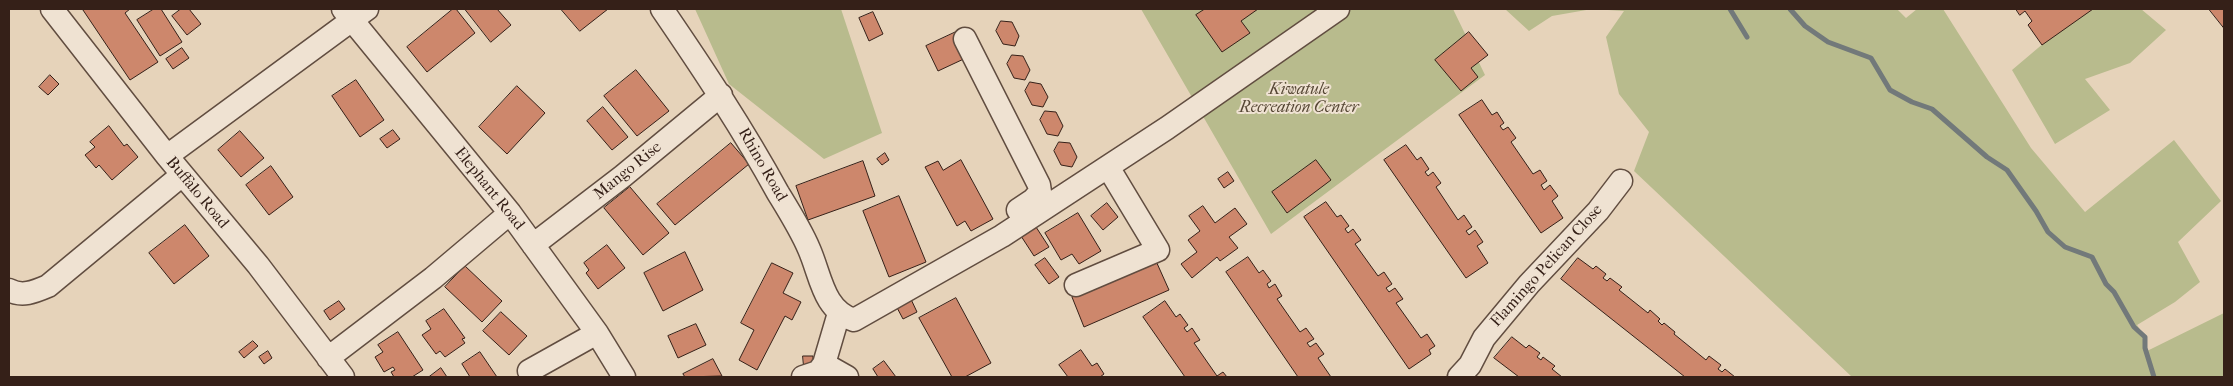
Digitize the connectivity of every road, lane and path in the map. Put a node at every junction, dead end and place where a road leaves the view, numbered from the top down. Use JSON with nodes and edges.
{"nodes":[{"id":1,"x":52,"y":9,"type":"edge"},
{"id":2,"x":662,"y":9,"type":"edge"},
{"id":3,"x":1338,"y":9,"type":"edge"},
{"id":4,"x":354,"y":13,"type":"edge"},
{"id":5,"x":965,"y":39,"type":"dead end"},
{"id":6,"x":721,"y":95,"type":"junction"},
{"id":7,"x":167,"y":156,"type":"junction"},
{"id":8,"x":1108,"y":167,"type":"junction"},
{"id":9,"x":182,"y":175,"type":"junction"},
{"id":10,"x":1621,"y":182,"type":"dead end"},
{"id":11,"x":510,"y":213,"type":"junction"},
{"id":12,"x":533,"y":245,"type":"junction"},
{"id":13,"x":956,"y":263,"type":"junction"},
{"id":14,"x":1076,"y":285,"type":"dead end"},
{"id":15,"x":9,"y":290,"type":"edge"},
{"id":16,"x":846,"y":316,"type":"junction"},
{"id":17,"x":597,"y":332,"type":"junction"},
{"id":18,"x":328,"y":358,"type":"junction"},
{"id":19,"x":824,"y":364,"type":"junction"},
{"id":20,"x":529,"y":371,"type":"dead end"},
{"id":21,"x":343,"y":377,"type":"edge"},
{"id":22,"x":624,"y":377,"type":"edge"},
{"id":23,"x":803,"y":377,"type":"edge"},
{"id":24,"x":847,"y":377,"type":"edge"},
{"id":25,"x":1459,"y":377,"type":"edge"}],
"edges":[{"from":1,"to":7,"type":"street","name":"Buffalo Road"},
{"from":2,"to":6,"type":"street","name":"Rhino Road"},
{"from":3,"to":8,"type":"street"},
{"from":4,"to":7,"type":"street"},
{"from":4,"to":11,"type":"street","name":"Elephant Road"},
{"from":5,"to":13,"type":"street"},
{"from":6,"to":12,"type":"street","name":"Mango Rise"},
{"from":6,"to":16,"type":"street","name":"Rhino Road"},
{"from":7,"to":9,"type":"street","name":"Buffalo Road"},
{"from":8,"to":13,"type":"street"},
{"from":8,"to":14,"type":"street"},
{"from":9,"to":15,"type":"street"},
{"from":9,"to":18,"type":"street","name":"Buffalo Road"},
{"from":10,"to":25,"type":"street","name":"Flamingo Pelican Close"},
{"from":11,"to":12,"type":"street","name":"Elephant Road"},
{"from":11,"to":18,"type":"street"},
{"from":12,"to":17,"type":"street","name":"Elephant Road"},
{"from":13,"to":16,"type":"street"},
{"from":16,"to":19,"type":"street"},
{"from":17,"to":20,"type":"street"},
{"from":17,"to":22,"type":"street","name":"Elephant Road"},
{"from":18,"to":21,"type":"street","name":"Buffalo Road"},
{"from":19,"to":23,"type":"street"},
{"from":19,"to":24,"type":"street"}]}
